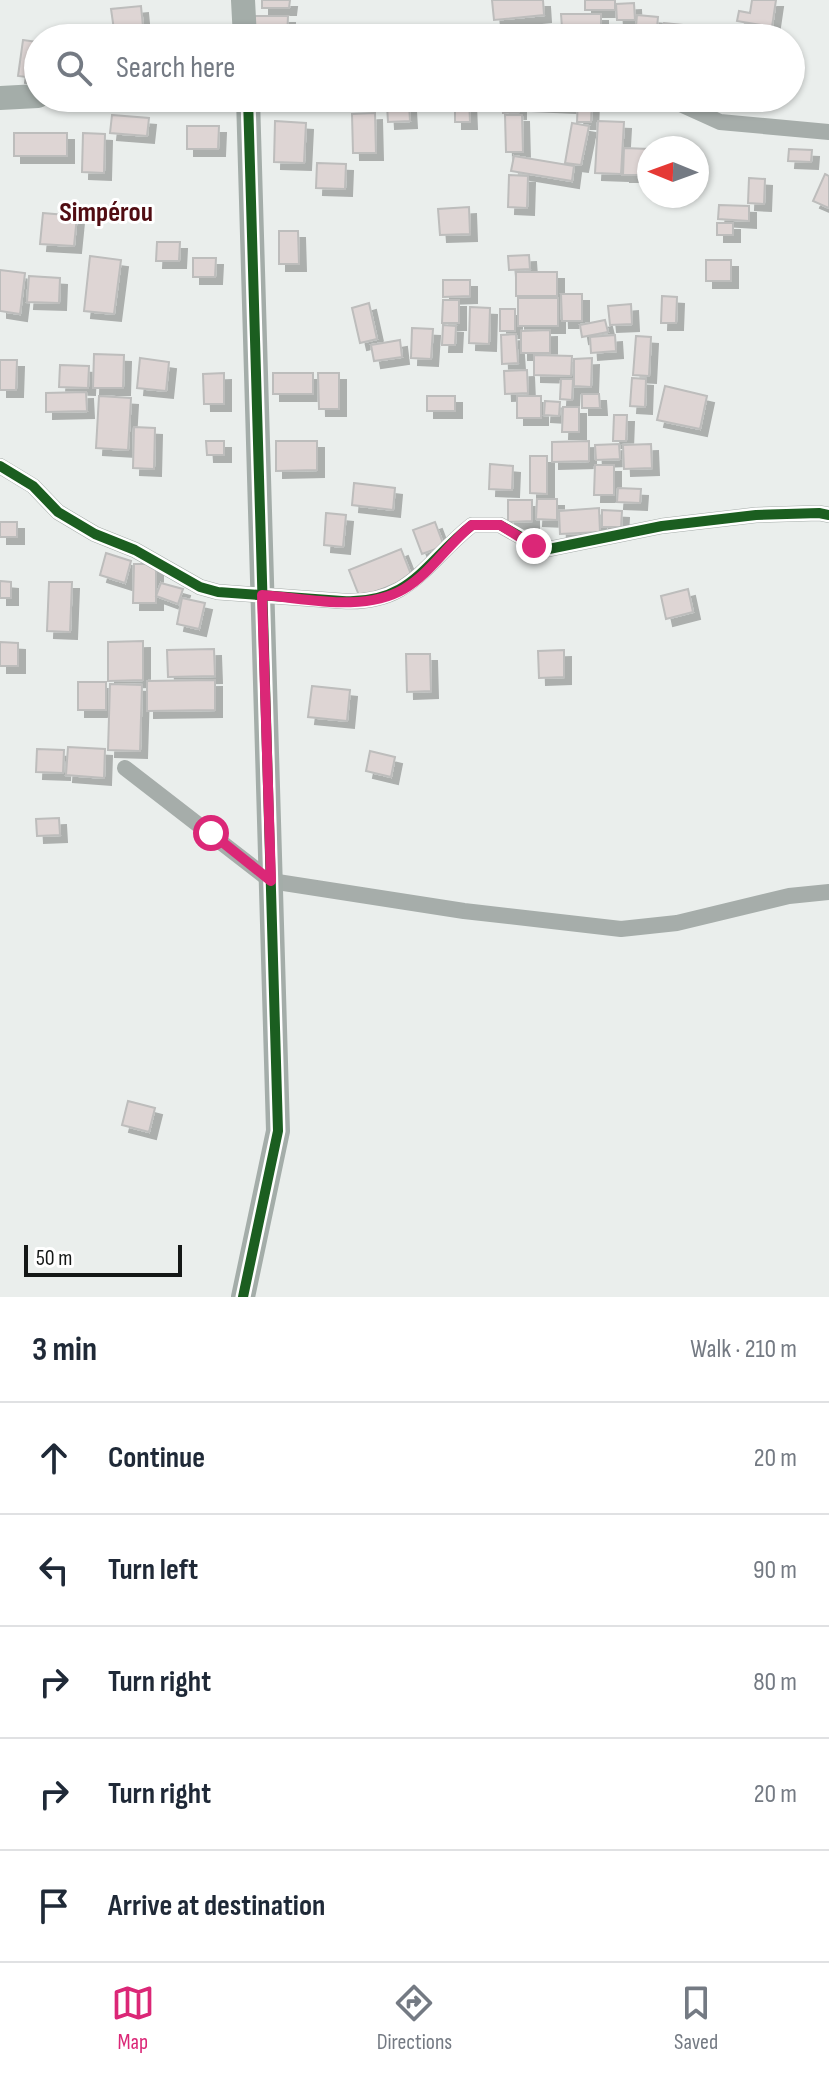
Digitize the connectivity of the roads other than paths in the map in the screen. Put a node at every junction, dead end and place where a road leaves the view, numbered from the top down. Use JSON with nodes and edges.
{"nodes":[{"id":1,"x":243,"y":0,"type":"edge"},
{"id":2,"x":244,"y":24,"type":"edge"},
{"id":3,"x":24,"y":97,"type":"edge"},
{"id":4,"x":0,"y":98,"type":"edge"},
{"id":5,"x":248,"y":112,"type":"edge"},
{"id":6,"x":698,"y":112,"type":"edge"},
{"id":7,"x":829,"y":132,"type":"edge"},
{"id":8,"x":0,"y":466,"type":"edge"},
{"id":9,"x":829,"y":515,"type":"edge"},
{"id":10,"x":262,"y":595,"type":"junction"},
{"id":11,"x":125,"y":768,"type":"dead end"},
{"id":12,"x":271,"y":881,"type":"junction"},
{"id":13,"x":829,"y":892,"type":"edge"},
{"id":14,"x":243,"y":1297,"type":"edge"}],
"edges":[{"from":1,"to":2,"type":"street"},
{"from":3,"to":4,"type":"street"},
{"from":5,"to":10,"type":"street"},
{"from":6,"to":7,"type":"street"},
{"from":8,"to":10,"type":"street"},
{"from":9,"to":10,"type":"street"},
{"from":10,"to":12,"type":"street"},
{"from":11,"to":12,"type":"street"},
{"from":12,"to":13,"type":"street"},
{"from":12,"to":14,"type":"street"}]}
